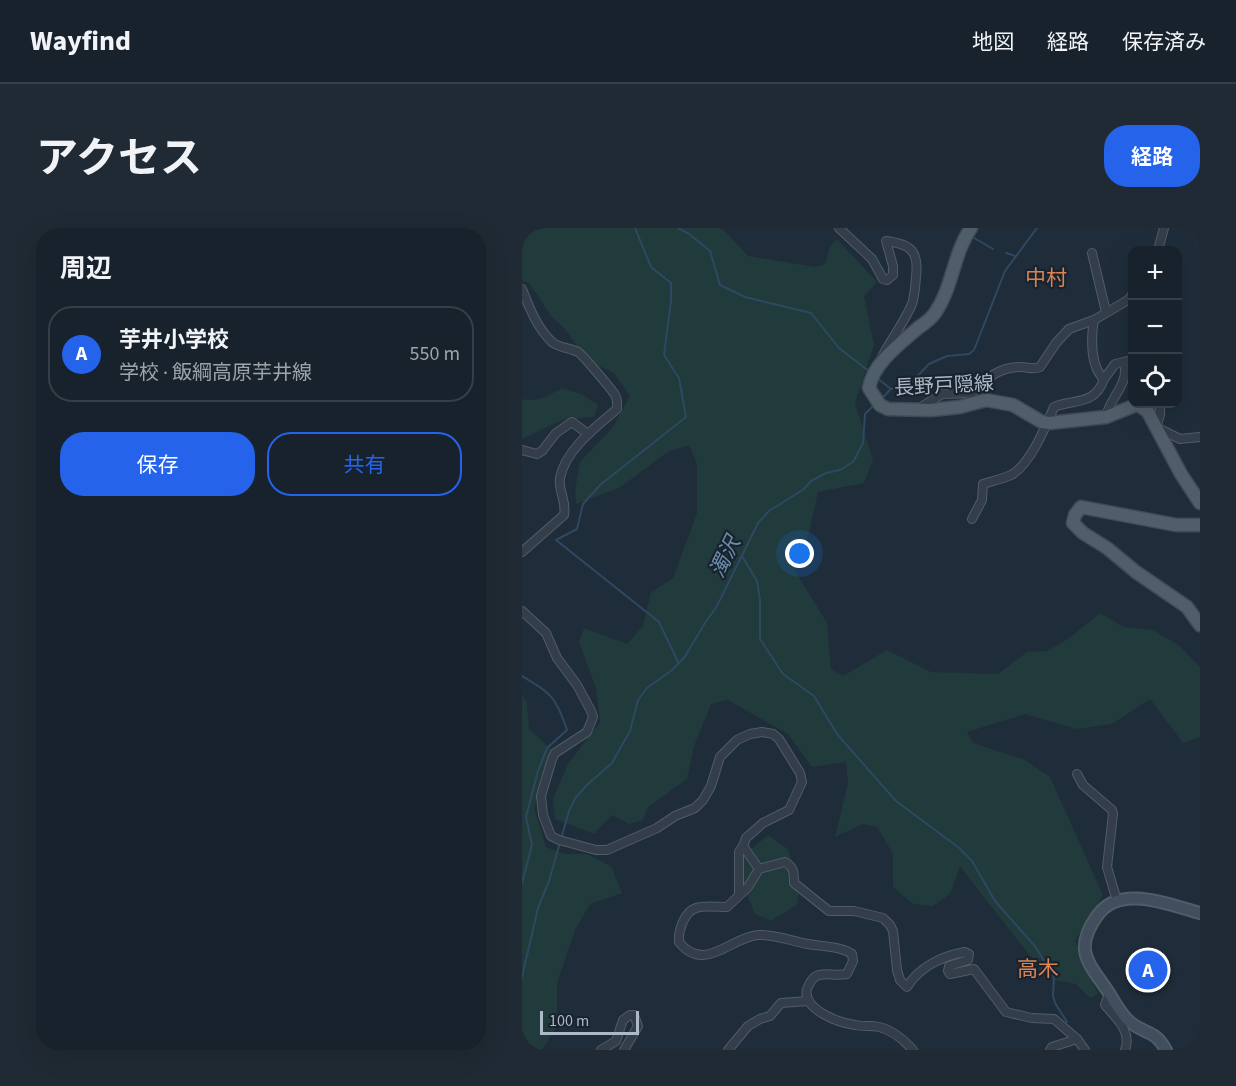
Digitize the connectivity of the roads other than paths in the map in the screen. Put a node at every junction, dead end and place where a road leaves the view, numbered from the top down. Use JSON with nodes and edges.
{"nodes":[{"id":1,"x":839,"y":228,"type":"edge"},
{"id":2,"x":971,"y":228,"type":"edge"},
{"id":3,"x":1164,"y":228,"type":"edge"},
{"id":4,"x":1159,"y":246,"type":"edge"},
{"id":5,"x":1092,"y":253,"type":"dead end"},
{"id":6,"x":522,"y":289,"type":"edge"},
{"id":7,"x":1128,"y":300,"type":"edge"},
{"id":8,"x":1106,"y":312,"type":"junction"},
{"id":9,"x":1094,"y":320,"type":"junction"},
{"id":10,"x":1128,"y":362,"type":"edge"},
{"id":11,"x":877,"y":370,"type":"junction"},
{"id":12,"x":1104,"y":379,"type":"junction"},
{"id":13,"x":1160,"y":408,"type":"edge"},
{"id":14,"x":918,"y":409,"type":"junction"},
{"id":15,"x":1106,"y":417,"type":"junction"},
{"id":16,"x":1048,"y":423,"type":"junction"},
{"id":17,"x":1156,"y":427,"type":"junction"},
{"id":18,"x":588,"y":434,"type":"junction"},
{"id":19,"x":1200,"y":437,"type":"edge"},
{"id":20,"x":522,"y":450,"type":"edge"},
{"id":21,"x":1200,"y":503,"type":"edge"},
{"id":22,"x":972,"y":519,"type":"dead end"},
{"id":23,"x":1200,"y":525,"type":"edge"},
{"id":24,"x":522,"y":552,"type":"edge"},
{"id":25,"x":522,"y":610,"type":"edge"},
{"id":26,"x":1200,"y":625,"type":"edge"},
{"id":27,"x":1077,"y":774,"type":"dead end"},
{"id":28,"x":743,"y":846,"type":"junction"},
{"id":29,"x":759,"y":869,"type":"junction"},
{"id":30,"x":739,"y":894,"type":"junction"},
{"id":31,"x":1117,"y":901,"type":"junction"},
{"id":32,"x":1200,"y":913,"type":"edge"},
{"id":33,"x":1109,"y":994,"type":"junction"},
{"id":34,"x":809,"y":1001,"type":"junction"},
{"id":35,"x":1077,"y":1039,"type":"junction"},
{"id":36,"x":601,"y":1050,"type":"edge"},
{"id":37,"x":624,"y":1050,"type":"edge"},
{"id":38,"x":728,"y":1050,"type":"edge"},
{"id":39,"x":913,"y":1050,"type":"edge"},
{"id":40,"x":1050,"y":1050,"type":"edge"},
{"id":41,"x":1085,"y":1050,"type":"edge"},
{"id":42,"x":1125,"y":1050,"type":"edge"},
{"id":43,"x":1166,"y":1050,"type":"edge"}],
"edges":[{"from":1,"to":11,"type":"street"},
{"from":2,"to":11,"type":"main road","name":"長野戸隠線"},
{"from":3,"to":4,"type":"street"},
{"from":5,"to":8,"type":"street"},
{"from":6,"to":18,"type":"street"},
{"from":7,"to":8,"type":"street"},
{"from":8,"to":9,"type":"street"},
{"from":9,"to":12,"type":"street"},
{"from":9,"to":14,"type":"street"},
{"from":10,"to":12,"type":"street"},
{"from":10,"to":15,"type":"street"},
{"from":11,"to":14,"type":"main road","name":"長野戸隠線"},
{"from":12,"to":16,"type":"street"},
{"from":13,"to":17,"type":"street"},
{"from":14,"to":16,"type":"main road","name":"長野戸隠線"},
{"from":15,"to":16,"type":"main road"},
{"from":15,"to":17,"type":"main road"},
{"from":16,"to":22,"type":"street"},
{"from":17,"to":19,"type":"street"},
{"from":17,"to":21,"type":"main road"},
{"from":18,"to":20,"type":"street"},
{"from":18,"to":24,"type":"street"},
{"from":23,"to":26,"type":"main road"},
{"from":25,"to":28,"type":"street"},
{"from":27,"to":31,"type":"street"},
{"from":28,"to":29,"type":"street"},
{"from":28,"to":30,"type":"street"},
{"from":29,"to":30,"type":"street"},
{"from":29,"to":35,"type":"street"},
{"from":30,"to":34,"type":"street"},
{"from":31,"to":32,"type":"main road"},
{"from":31,"to":33,"type":"main road"},
{"from":33,"to":42,"type":"street"},
{"from":33,"to":43,"type":"main road"},
{"from":34,"to":38,"type":"street"},
{"from":34,"to":39,"type":"street"},
{"from":35,"to":40,"type":"street"},
{"from":35,"to":41,"type":"street"},
{"from":36,"to":37,"type":"street"}]}
